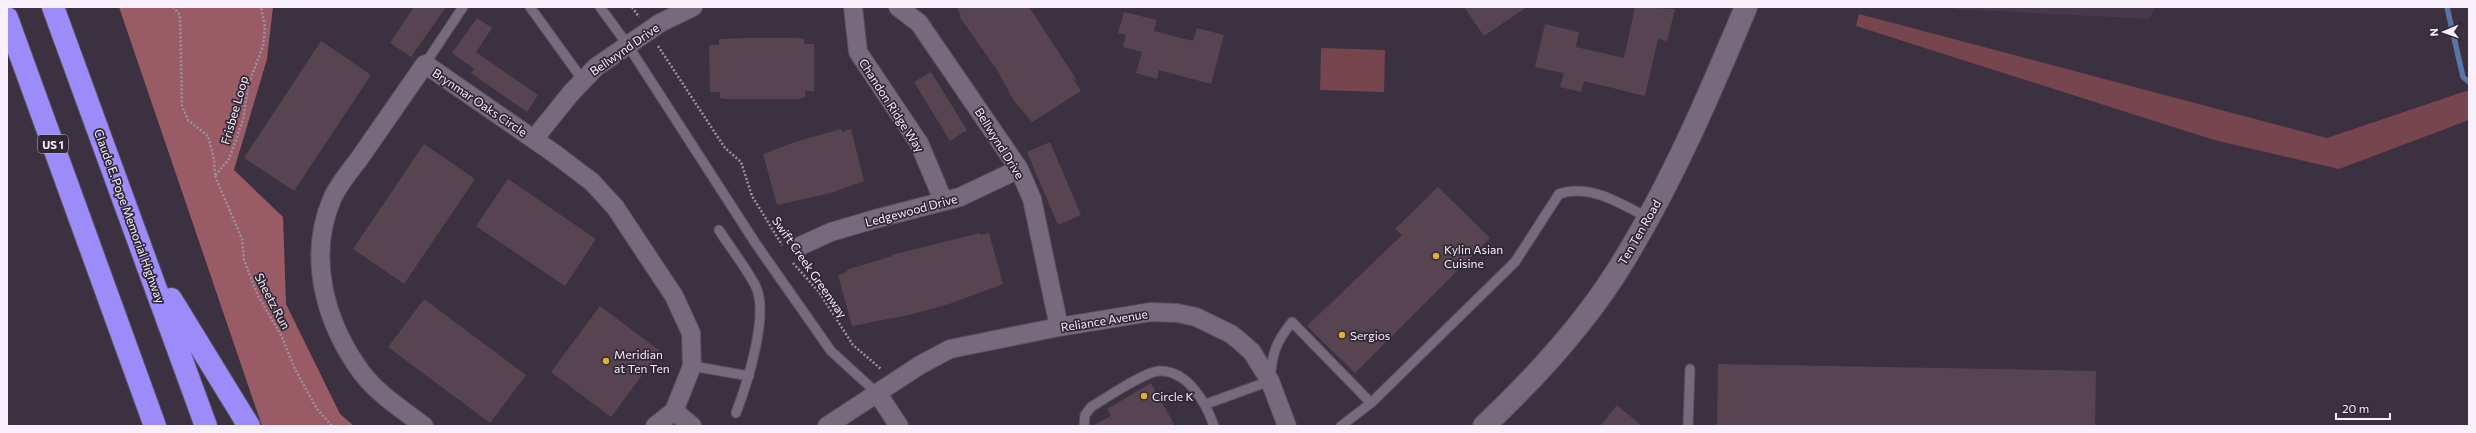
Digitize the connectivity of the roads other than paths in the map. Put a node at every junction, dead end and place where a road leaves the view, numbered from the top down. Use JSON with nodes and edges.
{"nodes":[{"id":1,"x":53,"y":7,"type":"edge"},
{"id":2,"x":463,"y":7,"type":"edge"},
{"id":3,"x":530,"y":7,"type":"edge"},
{"id":4,"x":600,"y":7,"type":"edge"},
{"id":5,"x":693,"y":7,"type":"edge"},
{"id":6,"x":853,"y":7,"type":"edge"},
{"id":7,"x":898,"y":7,"type":"edge"},
{"id":8,"x":1746,"y":7,"type":"edge"},
{"id":9,"x":7,"y":18,"type":"edge"},
{"id":10,"x":627,"y":44,"type":"junction"},
{"id":11,"x":425,"y":64,"type":"junction"},
{"id":12,"x":582,"y":79,"type":"junction"},
{"id":13,"x":534,"y":139,"type":"junction"},
{"id":14,"x":1019,"y":169,"type":"junction"},
{"id":15,"x":943,"y":200,"type":"junction"},
{"id":16,"x":1648,"y":218,"type":"junction"},
{"id":17,"x":719,"y":230,"type":"dead end"},
{"id":18,"x":792,"y":251,"type":"road end"},
{"id":19,"x":145,"y":255,"type":"junction"},
{"id":20,"x":1059,"y":327,"type":"junction"},
{"id":21,"x":692,"y":366,"type":"junction"},
{"id":22,"x":1690,"y":368,"type":"dead end"},
{"id":23,"x":749,"y":376,"type":"junction"},
{"id":24,"x":1270,"y":381,"type":"junction"},
{"id":25,"x":878,"y":394,"type":"junction"},
{"id":26,"x":1371,"y":403,"type":"junction"},
{"id":27,"x":1206,"y":404,"type":"junction"},
{"id":28,"x":674,"y":411,"type":"junction"},
{"id":29,"x":736,"y":413,"type":"dead end"},
{"id":30,"x":155,"y":426,"type":"edge"},
{"id":31,"x":206,"y":426,"type":"edge"},
{"id":32,"x":249,"y":426,"type":"edge"},
{"id":33,"x":424,"y":426,"type":"edge"},
{"id":34,"x":655,"y":426,"type":"edge"},
{"id":35,"x":692,"y":426,"type":"edge"},
{"id":36,"x":827,"y":426,"type":"edge"},
{"id":37,"x":899,"y":426,"type":"edge"},
{"id":38,"x":1084,"y":426,"type":"edge"},
{"id":39,"x":1214,"y":426,"type":"edge"},
{"id":40,"x":1287,"y":426,"type":"edge"},
{"id":41,"x":1341,"y":426,"type":"edge"},
{"id":42,"x":1484,"y":426,"type":"edge"},
{"id":43,"x":1688,"y":426,"type":"edge"}],
"edges":[{"from":1,"to":19,"type":"highway","name":"Claude E. Pope Memorial Highway"},
{"from":2,"to":11,"type":"lane"},
{"from":3,"to":12,"type":"lane"},
{"from":4,"to":10,"type":"lane"},
{"from":5,"to":10,"type":"street","name":"Bellwynd Drive"},
{"from":6,"to":15,"type":"street","name":"Chandon Ridge Way"},
{"from":7,"to":14,"type":"street","name":"Bellwynd Drive"},
{"from":8,"to":16,"type":"main road","name":"Ten Ten Road"},
{"from":9,"to":30,"type":"highway","number":"US 1"},
{"from":10,"to":12,"type":"street","name":"Bellwynd Drive"},
{"from":10,"to":25,"type":"lane"},
{"from":11,"to":13,"type":"street","name":"Brynmar Oaks Circle"},
{"from":11,"to":33,"type":"street","name":"Brynmar Oaks Circle"},
{"from":12,"to":13,"type":"street","name":"Bellwynd Drive"},
{"from":13,"to":21,"type":"street","name":"Brynmar Oaks Circle"},
{"from":14,"to":15,"type":"street","name":"Ledgewood Drive"},
{"from":14,"to":20,"type":"street","name":"Bellwynd Drive"},
{"from":15,"to":18,"type":"street","name":"Ledgewood Drive"},
{"from":16,"to":26,"type":"lane"},
{"from":16,"to":42,"type":"main road","name":"Ten Ten Road"},
{"from":17,"to":23,"type":"lane"},
{"from":19,"to":31,"type":"highway","name":"Claude E. Pope Memorial Highway"},
{"from":19,"to":32,"type":"highway"},
{"from":20,"to":24,"type":"street","name":"Reliance Avenue"},
{"from":20,"to":25,"type":"street","name":"Reliance Avenue"},
{"from":21,"to":23,"type":"lane"},
{"from":21,"to":28,"type":"street","name":"Brynmar Oaks Circle"},
{"from":22,"to":43,"type":"lane"},
{"from":23,"to":29,"type":"lane"},
{"from":24,"to":26,"type":"lane"},
{"from":24,"to":27,"type":"lane"},
{"from":24,"to":40,"type":"street","name":"Reliance Avenue"},
{"from":25,"to":36,"type":"street","name":"Reliance Avenue"},
{"from":25,"to":37,"type":"street"},
{"from":26,"to":41,"type":"lane"},
{"from":27,"to":38,"type":"lane"},
{"from":27,"to":39,"type":"lane"},
{"from":28,"to":34,"type":"street","name":"Brynmar Oaks Circle"},
{"from":28,"to":35,"type":"street"}]}
